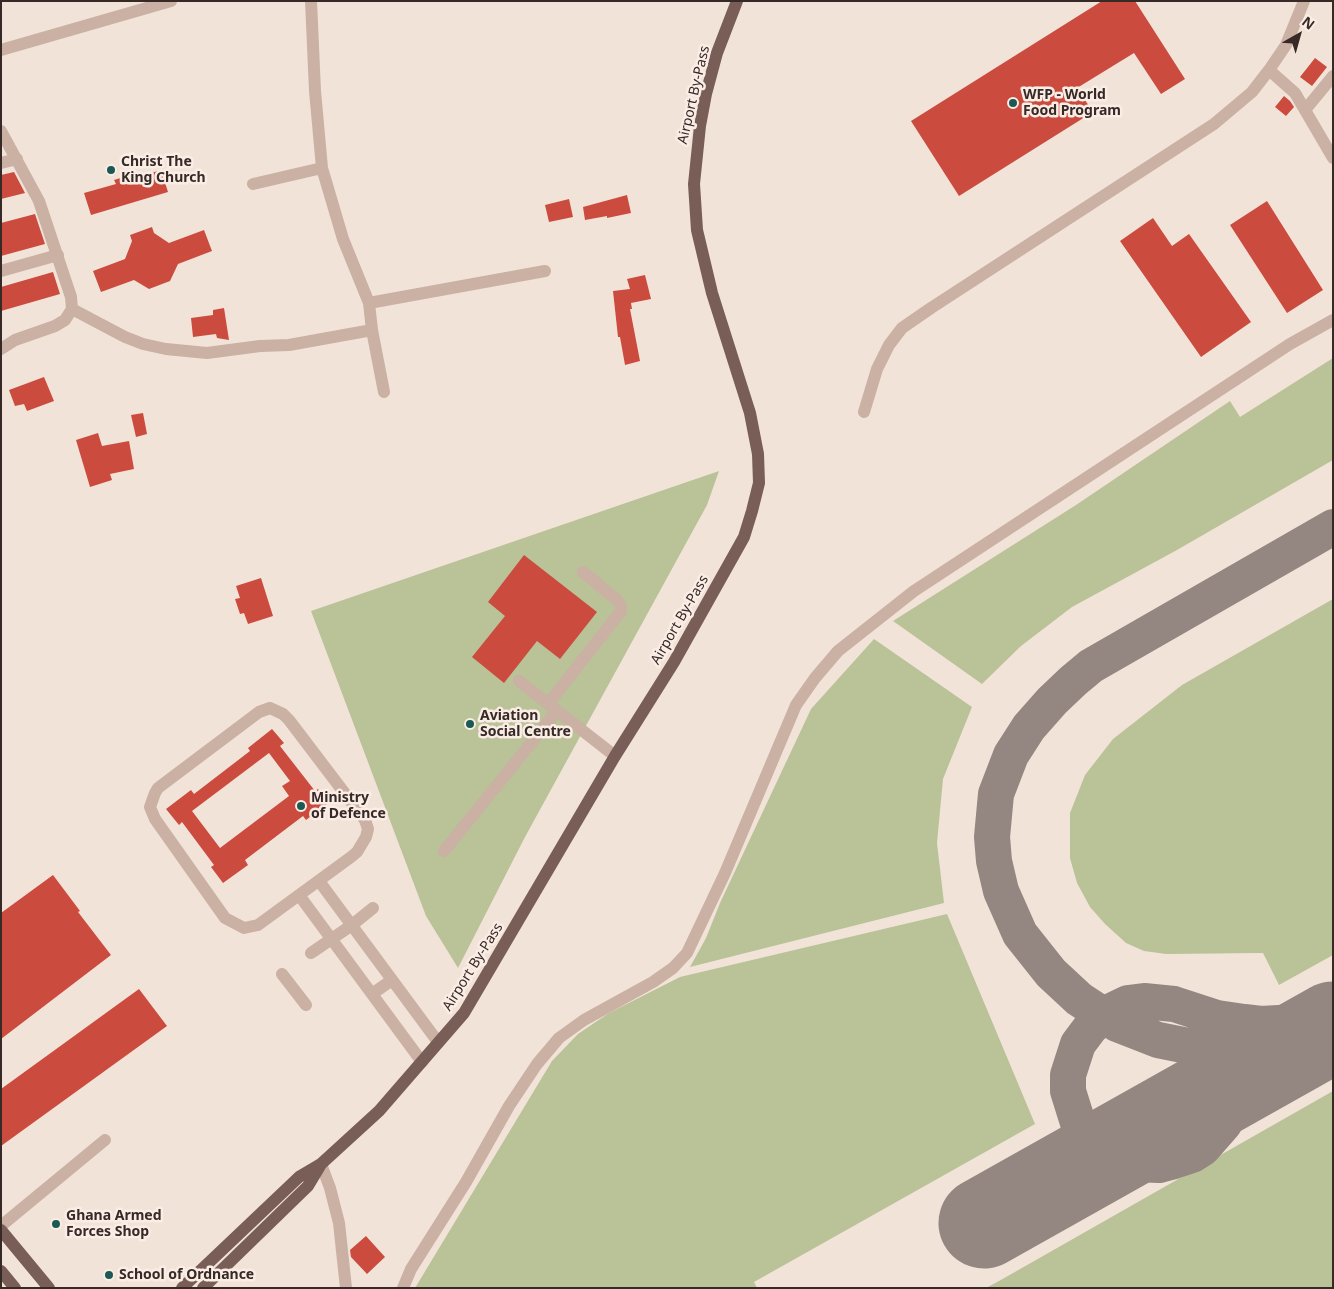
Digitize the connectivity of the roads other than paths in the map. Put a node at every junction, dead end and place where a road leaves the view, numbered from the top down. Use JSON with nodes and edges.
{"nodes":[{"id":1,"x":171,"y":1,"type":"edge"},
{"id":2,"x":311,"y":1,"type":"edge"},
{"id":3,"x":737,"y":1,"type":"edge"},
{"id":4,"x":1304,"y":1,"type":"edge"},
{"id":5,"x":1,"y":50,"type":"edge"},
{"id":6,"x":1270,"y":70,"type":"junction"},
{"id":7,"x":1333,"y":76,"type":"edge"},
{"id":8,"x":1305,"y":110,"type":"junction"},
{"id":9,"x":1,"y":132,"type":"edge"},
{"id":10,"x":1333,"y":158,"type":"edge"},
{"id":11,"x":17,"y":159,"type":"junction"},
{"id":12,"x":1,"y":163,"type":"edge"},
{"id":13,"x":322,"y":168,"type":"junction"},
{"id":14,"x":253,"y":184,"type":"dead end"},
{"id":15,"x":58,"y":255,"type":"junction"},
{"id":16,"x":1,"y":271,"type":"edge"},
{"id":17,"x":545,"y":271,"type":"dead end"},
{"id":18,"x":369,"y":303,"type":"junction"},
{"id":19,"x":72,"y":308,"type":"junction"},
{"id":20,"x":1333,"y":320,"type":"edge"},
{"id":21,"x":372,"y":330,"type":"junction"},
{"id":22,"x":1,"y":349,"type":"edge"},
{"id":23,"x":384,"y":392,"type":"dead end"},
{"id":24,"x":864,"y":412,"type":"dead end"},
{"id":25,"x":583,"y":572,"type":"dead end"},
{"id":26,"x":519,"y":681,"type":"dead end"},
{"id":27,"x":553,"y":708,"type":"junction"},
{"id":28,"x":615,"y":756,"type":"junction"},
{"id":29,"x":444,"y":851,"type":"dead end"},
{"id":30,"x":319,"y":881,"type":"junction"},
{"id":31,"x":299,"y":895,"type":"junction"},
{"id":32,"x":373,"y":908,"type":"dead end"},
{"id":33,"x":352,"y":925,"type":"junction"},
{"id":34,"x":331,"y":940,"type":"junction"},
{"id":35,"x":311,"y":953,"type":"dead end"},
{"id":36,"x":282,"y":974,"type":"dead end"},
{"id":37,"x":392,"y":980,"type":"junction"},
{"id":38,"x":372,"y":994,"type":"junction"},
{"id":39,"x":306,"y":1005,"type":"dead end"},
{"id":40,"x":438,"y":1042,"type":"junction"},
{"id":41,"x":422,"y":1062,"type":"junction"},
{"id":42,"x":105,"y":1140,"type":"dead end"},
{"id":43,"x":321,"y":1164,"type":"junction"},
{"id":44,"x":1,"y":1226,"type":"edge"},
{"id":45,"x":1,"y":1230,"type":"edge"},
{"id":46,"x":1,"y":1271,"type":"edge"},
{"id":47,"x":15,"y":1288,"type":"edge"},
{"id":48,"x":49,"y":1288,"type":"edge"},
{"id":49,"x":182,"y":1288,"type":"edge"},
{"id":50,"x":203,"y":1288,"type":"edge"},
{"id":51,"x":346,"y":1288,"type":"edge"},
{"id":52,"x":403,"y":1288,"type":"edge"}],
"edges":[{"from":1,"to":5,"type":"street"},
{"from":2,"to":13,"type":"street"},
{"from":3,"to":28,"type":"main road","name":"Airport By-Pass"},
{"from":4,"to":6,"type":"street"},
{"from":6,"to":8,"type":"street"},
{"from":6,"to":24,"type":"street"},
{"from":7,"to":8,"type":"street"},
{"from":8,"to":10,"type":"street"},
{"from":9,"to":11,"type":"street"},
{"from":11,"to":12,"type":"street"},
{"from":11,"to":15,"type":"street"},
{"from":13,"to":14,"type":"street"},
{"from":13,"to":18,"type":"street"},
{"from":15,"to":16,"type":"street"},
{"from":15,"to":19,"type":"street"},
{"from":17,"to":18,"type":"street"},
{"from":18,"to":21,"type":"street"},
{"from":19,"to":21,"type":"street"},
{"from":19,"to":22,"type":"street"},
{"from":20,"to":52,"type":"street"},
{"from":21,"to":23,"type":"street"},
{"from":25,"to":27,"type":"street"},
{"from":26,"to":27,"type":"street"},
{"from":27,"to":28,"type":"street"},
{"from":27,"to":29,"type":"street"},
{"from":28,"to":40,"type":"main road","name":"Airport By-Pass"},
{"from":30,"to":31,"type":"street"},
{"from":30,"to":31,"type":"street"},
{"from":30,"to":33,"type":"street"},
{"from":31,"to":34,"type":"street"},
{"from":32,"to":33,"type":"street"},
{"from":33,"to":34,"type":"street"},
{"from":33,"to":37,"type":"street"},
{"from":34,"to":35,"type":"street"},
{"from":34,"to":38,"type":"street"},
{"from":36,"to":39,"type":"street"},
{"from":37,"to":38,"type":"street"},
{"from":37,"to":40,"type":"street"},
{"from":38,"to":41,"type":"street"},
{"from":40,"to":41,"type":"main road","name":"Airport By-Pass"},
{"from":41,"to":43,"type":"main road","name":"Airport By-Pass"},
{"from":42,"to":44,"type":"street"},
{"from":43,"to":49,"type":"main road","name":"Airport By-Pass"},
{"from":43,"to":50,"type":"main road","name":"Airport By-Pass"},
{"from":43,"to":51,"type":"street"},
{"from":45,"to":48,"type":"main road"},
{"from":46,"to":47,"type":"main road"}]}
